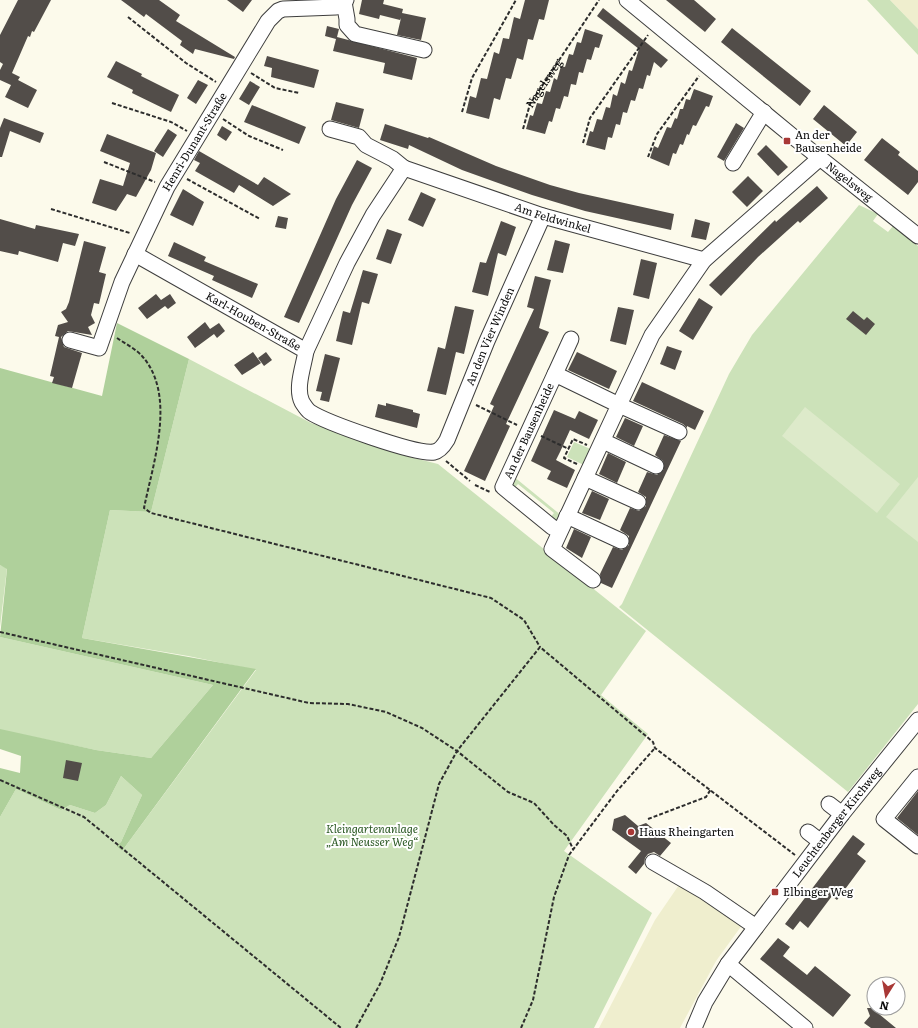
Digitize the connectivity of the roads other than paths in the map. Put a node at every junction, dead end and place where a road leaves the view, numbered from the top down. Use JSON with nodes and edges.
{"nodes":[{"id":1,"x":627,"y":0,"type":"edge"},
{"id":2,"x":345,"y":1,"type":"edge"},
{"id":3,"x":310,"y":4,"type":"edge"},
{"id":4,"x":424,"y":50,"type":"dead end"},
{"id":5,"x":764,"y":112,"type":"junction"},
{"id":6,"x":330,"y":129,"type":"dead end"},
{"id":7,"x":820,"y":158,"type":"junction"},
{"id":8,"x":733,"y":163,"type":"dead end"},
{"id":9,"x":404,"y":168,"type":"junction"},
{"id":10,"x":543,"y":216,"type":"junction"},
{"id":11,"x":918,"y":236,"type":"edge"},
{"id":12,"x":135,"y":254,"type":"junction"},
{"id":13,"x":704,"y":260,"type":"junction"},
{"id":14,"x":571,"y":339,"type":"dead end"},
{"id":15,"x":70,"y":340,"type":"dead end"},
{"id":16,"x":306,"y":351,"type":"junction"},
{"id":17,"x":555,"y":374,"type":"junction"},
{"id":18,"x":619,"y":405,"type":"junction"},
{"id":19,"x":679,"y":432,"type":"dead end"},
{"id":20,"x":600,"y":446,"type":"junction"},
{"id":21,"x":436,"y":451,"type":"joint"},
{"id":22,"x":656,"y":466,"type":"dead end"},
{"id":23,"x":587,"y":474,"type":"junction"},
{"id":24,"x":638,"y":502,"type":"dead end"},
{"id":25,"x":567,"y":516,"type":"junction"},
{"id":26,"x":560,"y":531,"type":"junction"},
{"id":27,"x":621,"y":541,"type":"dead end"},
{"id":28,"x":593,"y":580,"type":"dead end"},
{"id":29,"x":918,"y":720,"type":"edge"},
{"id":30,"x":918,"y":777,"type":"edge"},
{"id":31,"x":829,"y":804,"type":"dead end"},
{"id":32,"x":842,"y":814,"type":"junction"},
{"id":33,"x":808,"y":832,"type":"dead end"},
{"id":34,"x":821,"y":842,"type":"junction"},
{"id":35,"x":918,"y":846,"type":"edge"},
{"id":36,"x":653,"y":862,"type":"dead end"},
{"id":37,"x":756,"y":927,"type":"junction"},
{"id":38,"x":728,"y":964,"type":"junction"},
{"id":39,"x":694,"y":1028,"type":"edge"},
{"id":40,"x":806,"y":1028,"type":"edge"}],
"edges":[{"from":1,"to":5,"type":"street","name":"Nagelsweg"},
{"from":2,"to":3,"type":"street","name":"Henri-Dunant-Straße"},
{"from":2,"to":4,"type":"street"},
{"from":3,"to":12,"type":"street","name":"Henri-Dunant-Straße"},
{"from":5,"to":7,"type":"street","name":"Nagelsweg"},
{"from":5,"to":8,"type":"street"},
{"from":6,"to":9,"type":"street","name":"Am Feldwinkel"},
{"from":7,"to":11,"type":"street","name":"Nagelsweg"},
{"from":7,"to":13,"type":"street"},
{"from":9,"to":10,"type":"street","name":"Am Feldwinkel"},
{"from":9,"to":16,"type":"street"},
{"from":10,"to":13,"type":"street","name":"Am Feldwinkel"},
{"from":10,"to":21,"type":"street","name":"An den Vier Winden"},
{"from":12,"to":15,"type":"street","name":"Henri-Dunant-Straße"},
{"from":12,"to":16,"type":"street","name":"Karl-Houben-Straße"},
{"from":13,"to":18,"type":"street"},
{"from":14,"to":17,"type":"street"},
{"from":16,"to":21,"type":"street","name":"Karl-Houben-Straße"},
{"from":17,"to":18,"type":"street","name":"An der Bausenheide"},
{"from":17,"to":26,"type":"street","name":"An der Bausenheide"},
{"from":18,"to":19,"type":"street","name":"An der Bausenheide"},
{"from":18,"to":20,"type":"street"},
{"from":20,"to":22,"type":"street"},
{"from":20,"to":23,"type":"street"},
{"from":23,"to":24,"type":"street"},
{"from":23,"to":25,"type":"street"},
{"from":25,"to":26,"type":"street"},
{"from":25,"to":27,"type":"street"},
{"from":26,"to":28,"type":"street"},
{"from":29,"to":32,"type":"street","name":"Leuchtenberger Kirchweg"},
{"from":30,"to":35,"type":"street"},
{"from":31,"to":32,"type":"street"},
{"from":32,"to":34,"type":"street","name":"Leuchtenberger Kirchweg"},
{"from":33,"to":34,"type":"street"},
{"from":34,"to":37,"type":"street","name":"Leuchtenberger Kirchweg"},
{"from":36,"to":37,"type":"street"},
{"from":37,"to":38,"type":"street","name":"Leuchtenberger Kirchweg"},
{"from":38,"to":39,"type":"street","name":"Leuchtenberger Kirchweg"},
{"from":38,"to":40,"type":"street"}]}
